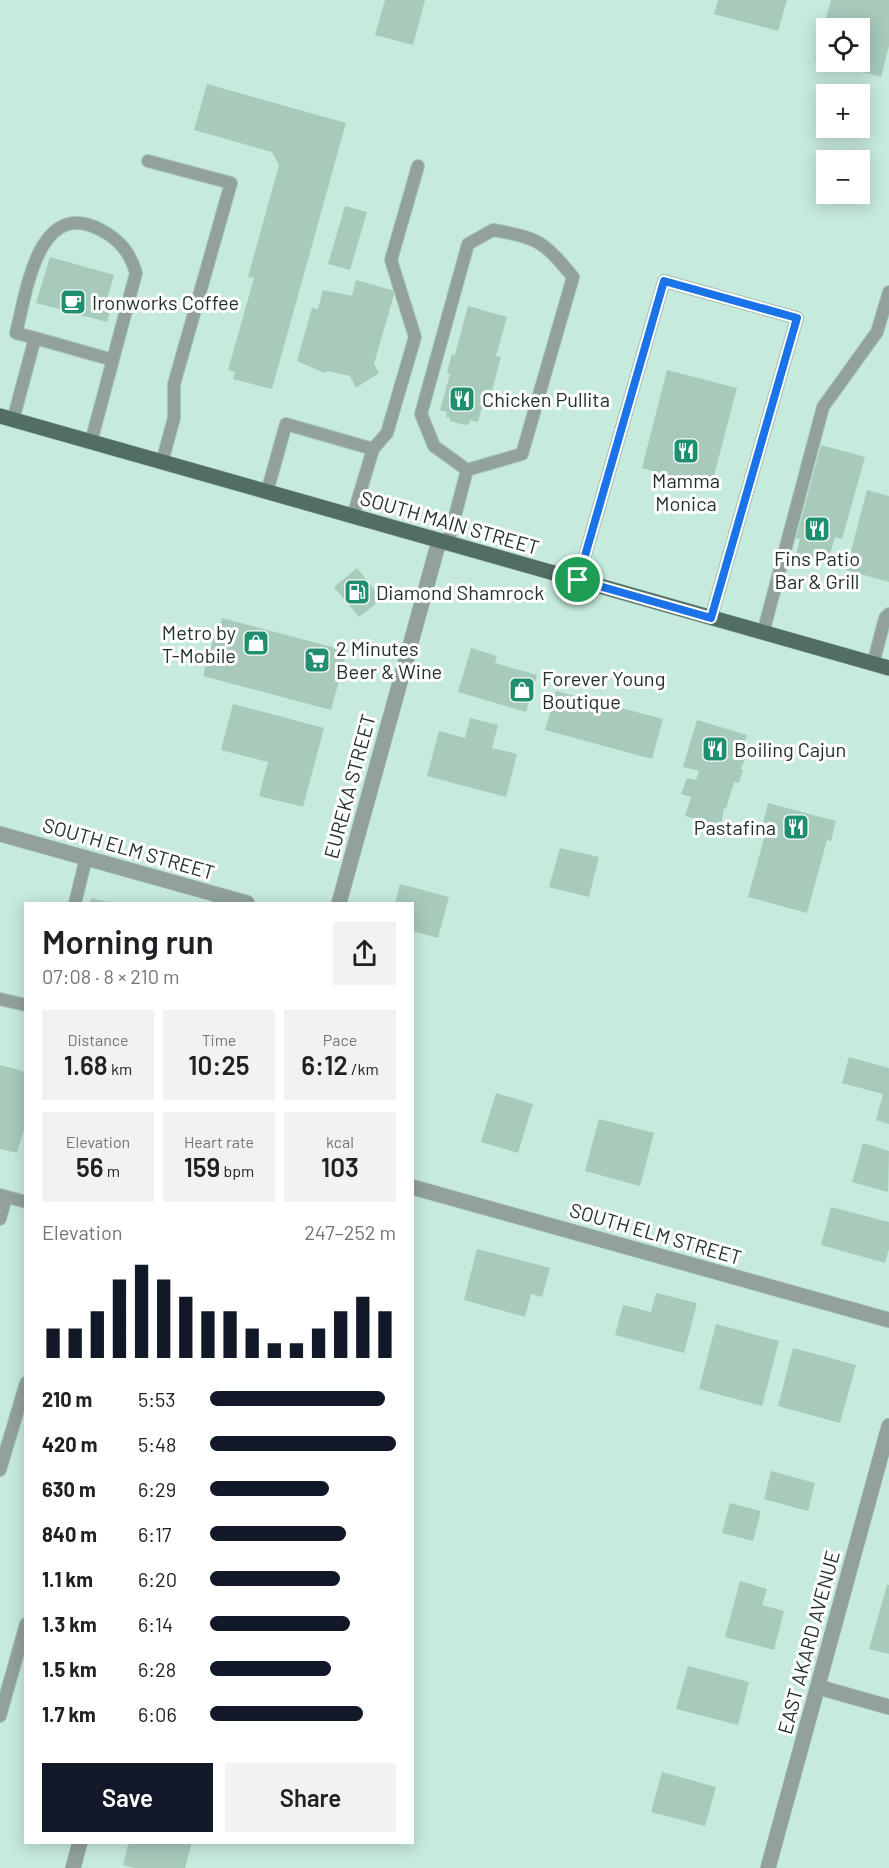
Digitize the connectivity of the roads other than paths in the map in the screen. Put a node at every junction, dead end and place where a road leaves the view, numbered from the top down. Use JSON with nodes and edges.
{"nodes":[{"id":1,"x":148,"y":161,"type":"dead end"},
{"id":2,"x":418,"y":166,"type":"dead end"},
{"id":3,"x":889,"y":292,"type":"edge"},
{"id":4,"x":35,"y":338,"type":"junction"},
{"id":5,"x":113,"y":360,"type":"junction"},
{"id":6,"x":7,"y":418,"type":"edge"},
{"id":7,"x":91,"y":442,"type":"junction"},
{"id":8,"x":373,"y":450,"type":"junction"},
{"id":9,"x":162,"y":462,"type":"junction"},
{"id":10,"x":467,"y":470,"type":"junction"},
{"id":11,"x":267,"y":492,"type":"junction"},
{"id":12,"x":353,"y":516,"type":"junction"},
{"id":13,"x":443,"y":542,"type":"junction"},
{"id":14,"x":578,"y":580,"type":"junction"},
{"id":15,"x":889,"y":614,"type":"edge"},
{"id":16,"x":711,"y":618,"type":"junction"},
{"id":17,"x":763,"y":633,"type":"junction"},
{"id":18,"x":873,"y":664,"type":"junction"},
{"id":19,"x":889,"y":668,"type":"edge"},
{"id":20,"x":0,"y":834,"type":"edge"},
{"id":21,"x":86,"y":858,"type":"junction"},
{"id":22,"x":75,"y":902,"type":"edge"},
{"id":23,"x":243,"y":902,"type":"edge"},
{"id":24,"x":339,"y":902,"type":"edge"},
{"id":25,"x":0,"y":999,"type":"edge"},
{"id":26,"x":24,"y":1005,"type":"edge"},
{"id":27,"x":414,"y":1188,"type":"edge"},
{"id":28,"x":3,"y":1196,"type":"edge"},
{"id":29,"x":24,"y":1201,"type":"edge"},
{"id":30,"x":0,"y":1220,"type":"edge"},
{"id":31,"x":889,"y":1320,"type":"edge"},
{"id":32,"x":24,"y":1390,"type":"edge"},
{"id":33,"x":889,"y":1426,"type":"edge"},
{"id":34,"x":886,"y":1445,"type":"edge"},
{"id":35,"x":0,"y":1470,"type":"edge"},
{"id":36,"x":24,"y":1631,"type":"edge"},
{"id":37,"x":818,"y":1687,"type":"junction"},
{"id":38,"x":889,"y":1707,"type":"edge"},
{"id":39,"x":0,"y":1716,"type":"edge"},
{"id":40,"x":79,"y":1844,"type":"edge"},
{"id":41,"x":73,"y":1868,"type":"edge"},
{"id":42,"x":768,"y":1868,"type":"edge"}],
"edges":[{"from":1,"to":9,"type":"lane"},
{"from":2,"to":8,"type":"lane"},
{"from":3,"to":17,"type":"lane"},
{"from":4,"to":5,"type":"lane"},
{"from":4,"to":5,"type":"lane"},
{"from":4,"to":6,"type":"lane"},
{"from":5,"to":7,"type":"lane"},
{"from":6,"to":7,"type":"main road","name":"SOUTH MAIN STREET"},
{"from":7,"to":9,"type":"main road","name":"SOUTH MAIN STREET"},
{"from":8,"to":11,"type":"lane"},
{"from":8,"to":12,"type":"lane"},
{"from":9,"to":11,"type":"main road","name":"SOUTH MAIN STREET"},
{"from":10,"to":10,"type":"lane"},
{"from":10,"to":13,"type":"lane"},
{"from":11,"to":12,"type":"main road","name":"SOUTH MAIN STREET"},
{"from":12,"to":13,"type":"main road","name":"SOUTH MAIN STREET"},
{"from":13,"to":14,"type":"main road","name":"SOUTH MAIN STREET"},
{"from":13,"to":24,"type":"street","name":"EUREKA STREET"},
{"from":14,"to":16,"type":"main road","name":"SOUTH MAIN STREET"},
{"from":14,"to":16,"type":"lane"},
{"from":15,"to":18,"type":"lane"},
{"from":16,"to":17,"type":"main road","name":"SOUTH MAIN STREET"},
{"from":17,"to":18,"type":"main road","name":"SOUTH MAIN STREET"},
{"from":18,"to":19,"type":"main road","name":"SOUTH MAIN STREET"},
{"from":20,"to":21,"type":"street","name":"SOUTH ELM STREET"},
{"from":21,"to":22,"type":"lane"},
{"from":21,"to":23,"type":"street","name":"SOUTH ELM STREET"},
{"from":25,"to":26,"type":"lane"},
{"from":27,"to":31,"type":"street","name":"SOUTH ELM STREET"},
{"from":28,"to":29,"type":"lane"},
{"from":28,"to":30,"type":"lane"},
{"from":32,"to":35,"type":"lane"},
{"from":33,"to":34,"type":"street","name":"EAST AKARD AVENUE"},
{"from":34,"to":37,"type":"street","name":"EAST AKARD AVENUE"},
{"from":36,"to":39,"type":"lane"},
{"from":37,"to":38,"type":"street"},
{"from":37,"to":42,"type":"street","name":"EAST AKARD AVENUE"},
{"from":40,"to":41,"type":"street"}]}
